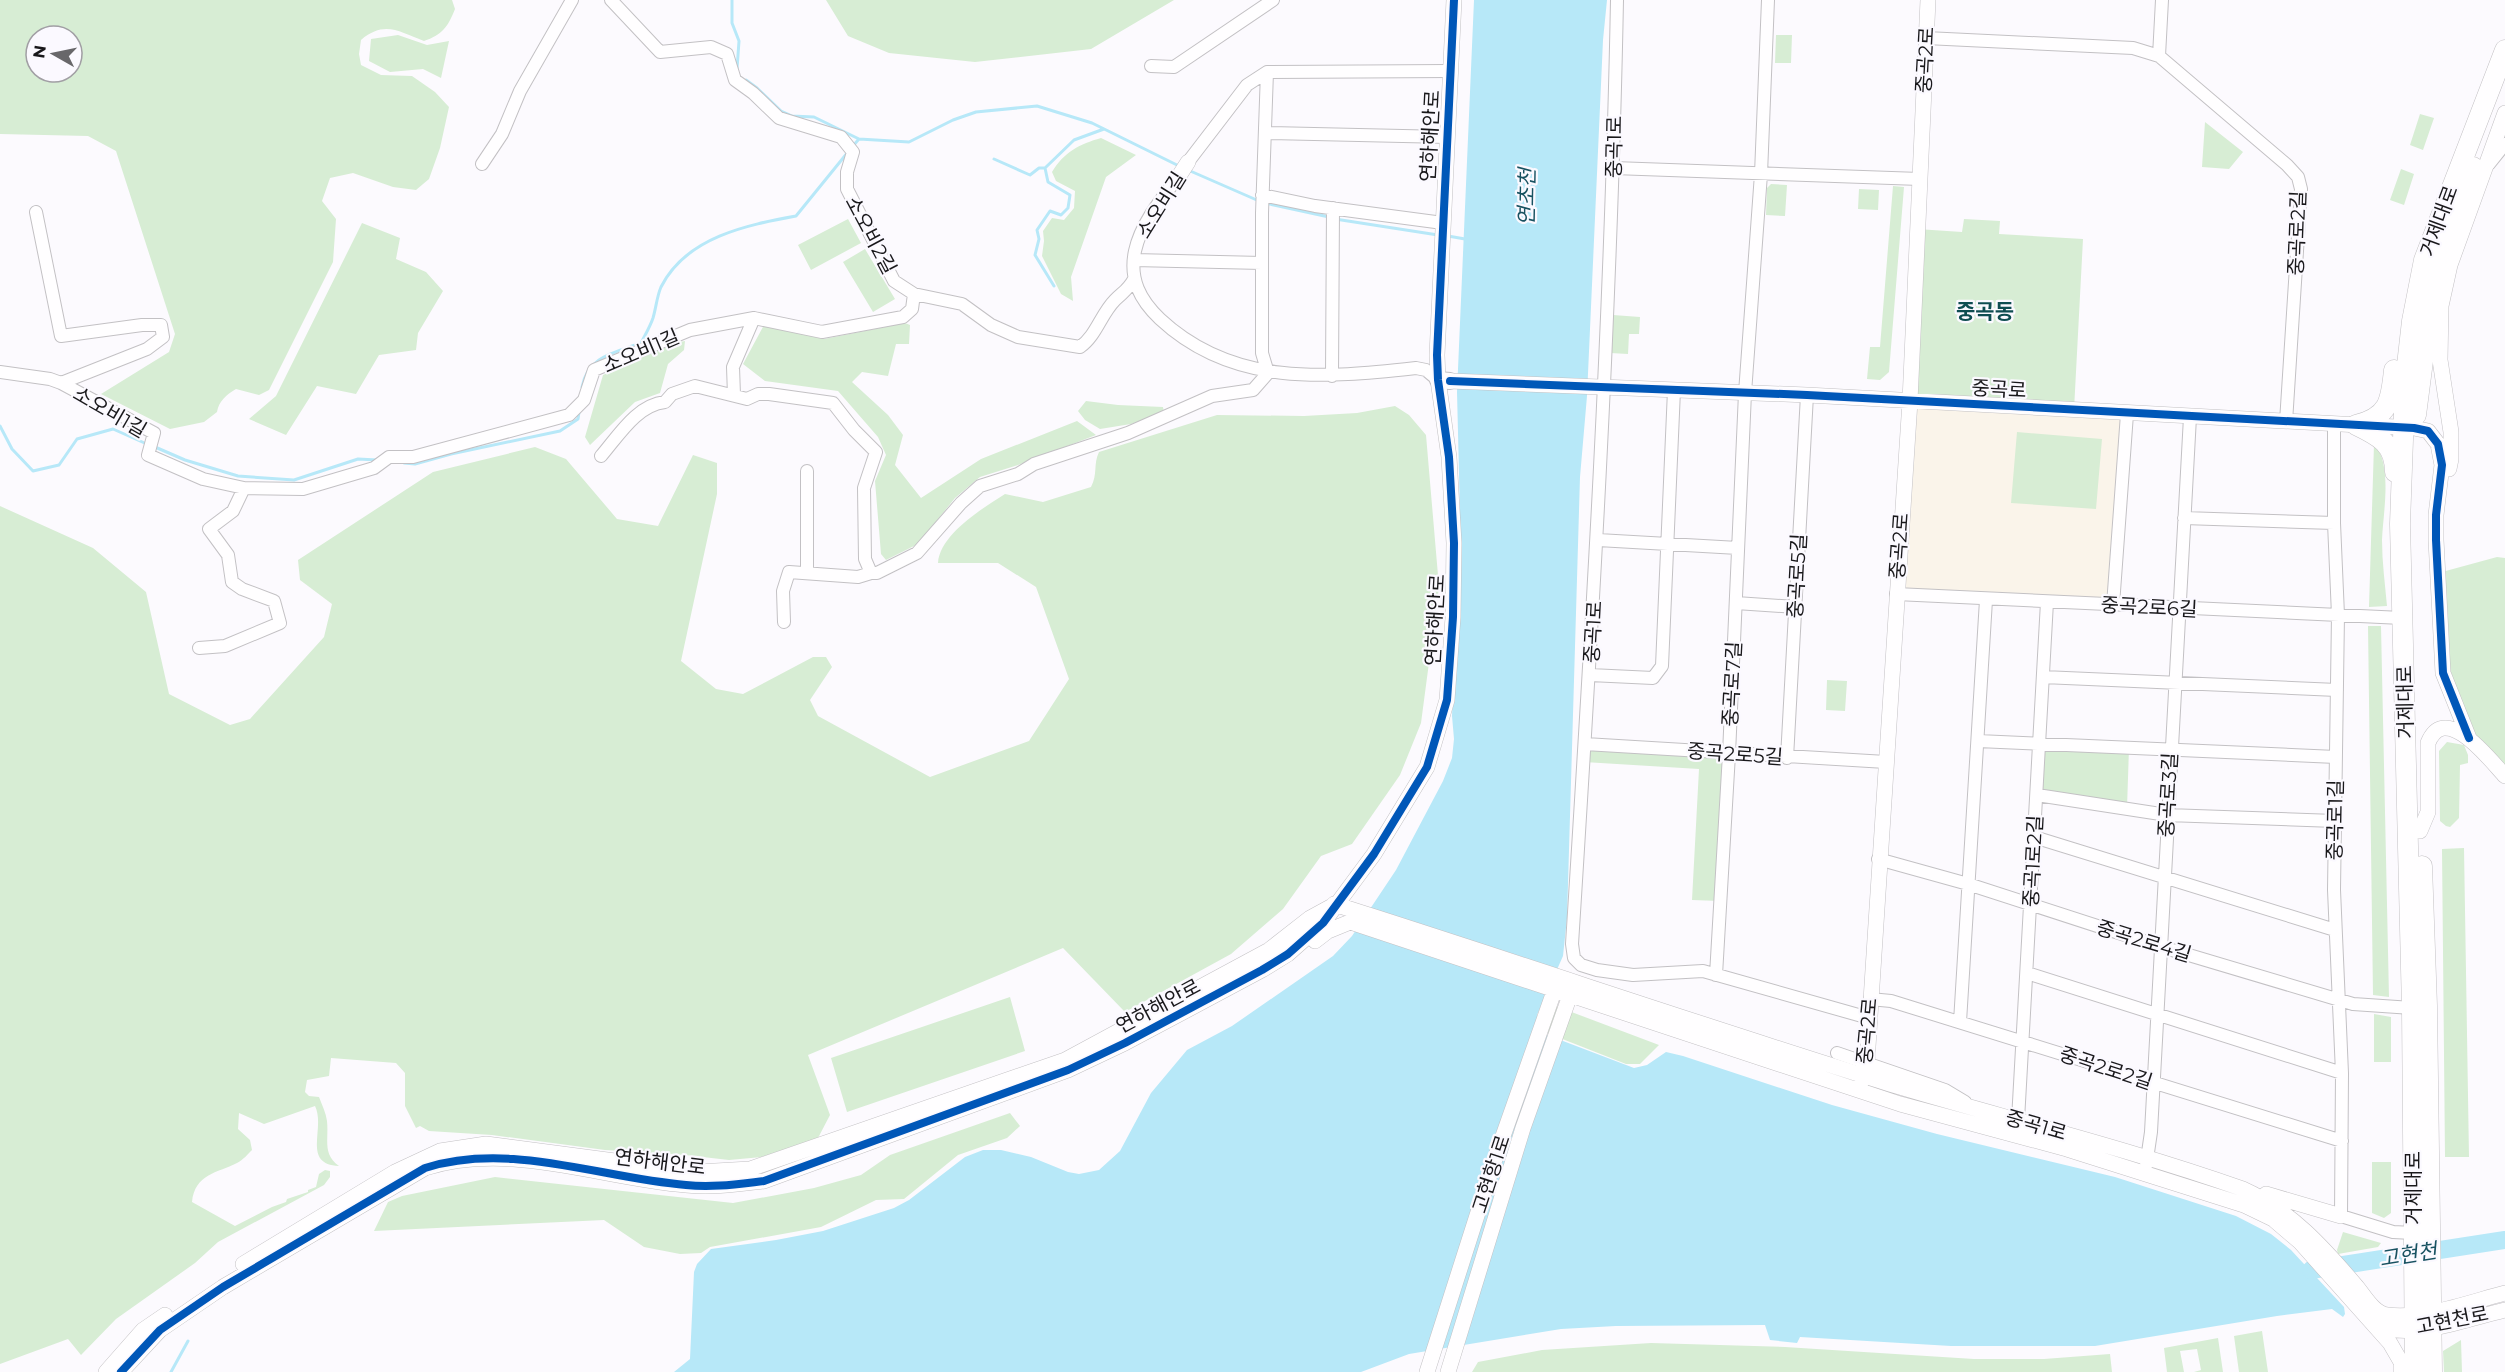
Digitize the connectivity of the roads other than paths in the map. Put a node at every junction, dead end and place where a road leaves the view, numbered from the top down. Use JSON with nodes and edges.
{"nodes":[{"id":1,"x":572,"y":0,"type":"edge"},
{"id":2,"x":610,"y":0,"type":"edge"},
{"id":3,"x":1273,"y":0,"type":"edge"},
{"id":4,"x":1454,"y":0,"type":"edge"},
{"id":5,"x":1617,"y":0,"type":"edge"},
{"id":6,"x":1768,"y":0,"type":"edge"},
{"id":7,"x":1928,"y":0,"type":"edge"},
{"id":8,"x":2162,"y":0,"type":"edge"},
{"id":9,"x":1926,"y":38,"type":"junction"},
{"id":10,"x":2505,"y":50,"type":"edge"},
{"id":11,"x":2159,"y":56,"type":"junction"},
{"id":12,"x":1151,"y":66,"type":"dead end"},
{"id":13,"x":1450,"y":71,"type":"junction"},
{"id":14,"x":1267,"y":72,"type":"junction"},
{"id":15,"x":2505,"y":83,"type":"edge"},
{"id":16,"x":2505,"y":113,"type":"edge"},
{"id":17,"x":1265,"y":133,"type":"junction"},
{"id":18,"x":1447,"y":137,"type":"junction"},
{"id":19,"x":2505,"y":144,"type":"edge"},
{"id":20,"x":1188,"y":162,"type":"joint"},
{"id":21,"x":482,"y":164,"type":"dead end"},
{"id":22,"x":1614,"y":168,"type":"junction"},
{"id":23,"x":2483,"y":172,"type":"junction"},
{"id":24,"x":1761,"y":174,"type":"junction"},
{"id":25,"x":1179,"y":176,"type":"joint"},
{"id":26,"x":1920,"y":180,"type":"junction"},
{"id":27,"x":1262,"y":195,"type":"junction"},
{"id":28,"x":1332,"y":208,"type":"junction"},
{"id":29,"x":36,"y":212,"type":"dead end"},
{"id":30,"x":1443,"y":223,"type":"junction"},
{"id":31,"x":1134,"y":260,"type":"junction"},
{"id":32,"x":1262,"y":263,"type":"junction"},
{"id":33,"x":1134,"y":279,"type":"junction"},
{"id":34,"x":2420,"y":279,"type":"junction"},
{"id":35,"x":914,"y":294,"type":"junction"},
{"id":36,"x":754,"y":318,"type":"junction"},
{"id":37,"x":0,"y":372,"type":"edge"},
{"id":38,"x":1268,"y":373,"type":"junction"},
{"id":39,"x":1332,"y":376,"type":"junction"},
{"id":40,"x":1444,"y":380,"type":"junction"},
{"id":41,"x":61,"y":383,"type":"junction"},
{"id":42,"x":1599,"y":387,"type":"junction"},
{"id":43,"x":1674,"y":390,"type":"junction"},
{"id":44,"x":1745,"y":393,"type":"junction"},
{"id":45,"x":734,"y":395,"type":"junction"},
{"id":46,"x":1808,"y":395,"type":"junction"},
{"id":47,"x":1910,"y":401,"type":"junction"},
{"id":48,"x":2127,"y":414,"type":"junction"},
{"id":49,"x":2190,"y":417,"type":"junction"},
{"id":50,"x":2286,"y":422,"type":"junction"},
{"id":51,"x":2334,"y":424,"type":"junction"},
{"id":52,"x":2356,"y":425,"type":"junction"},
{"id":53,"x":2408,"y":428,"type":"junction"},
{"id":54,"x":601,"y":456,"type":"dead end"},
{"id":55,"x":807,"y":471,"type":"dead end"},
{"id":56,"x":244,"y":488,"type":"junction"},
{"id":57,"x":2436,"y":515,"type":"junction"},
{"id":58,"x":2184,"y":518,"type":"junction"},
{"id":59,"x":2334,"y":523,"type":"junction"},
{"id":60,"x":1598,"y":540,"type":"junction"},
{"id":61,"x":1666,"y":544,"type":"junction"},
{"id":62,"x":1738,"y":548,"type":"junction"},
{"id":63,"x":807,"y":573,"type":"junction"},
{"id":64,"x":871,"y":573,"type":"junction"},
{"id":65,"x":1896,"y":594,"type":"junction"},
{"id":66,"x":1986,"y":600,"type":"junction"},
{"id":67,"x":2047,"y":602,"type":"junction"},
{"id":68,"x":1736,"y":603,"type":"junction"},
{"id":69,"x":2113,"y":605,"type":"junction"},
{"id":70,"x":1796,"y":607,"type":"junction"},
{"id":71,"x":2180,"y":608,"type":"junction"},
{"id":72,"x":2338,"y":615,"type":"junction"},
{"id":73,"x":2403,"y":618,"type":"junction"},
{"id":74,"x":784,"y":622,"type":"dead end"},
{"id":75,"x":199,"y":648,"type":"dead end"},
{"id":76,"x":1590,"y":675,"type":"junction"},
{"id":77,"x":2043,"y":677,"type":"junction"},
{"id":78,"x":2174,"y":684,"type":"junction"},
{"id":79,"x":2337,"y":690,"type":"junction"},
{"id":80,"x":2469,"y":738,"type":"junction"},
{"id":81,"x":1978,"y":741,"type":"junction"},
{"id":82,"x":2040,"y":743,"type":"junction"},
{"id":83,"x":1585,"y":744,"type":"junction"},
{"id":84,"x":2170,"y":750,"type":"junction"},
{"id":85,"x":1729,"y":754,"type":"junction"},
{"id":86,"x":2336,"y":757,"type":"junction"},
{"id":87,"x":1787,"y":758,"type":"junction"},
{"id":88,"x":1886,"y":762,"type":"junction"},
{"id":89,"x":2505,"y":776,"type":"edge"},
{"id":90,"x":2037,"y":795,"type":"junction"},
{"id":91,"x":2167,"y":814,"type":"junction"},
{"id":92,"x":2335,"y":821,"type":"junction"},
{"id":93,"x":2420,"y":831,"type":"junction"},
{"id":94,"x":2034,"y":837,"type":"junction"},
{"id":95,"x":1878,"y":859,"type":"junction"},
{"id":96,"x":2164,"y":878,"type":"junction"},
{"id":97,"x":1968,"y":884,"type":"junction"},
{"id":98,"x":1334,"y":904,"type":"junction"},
{"id":99,"x":2031,"y":906,"type":"junction"},
{"id":100,"x":2335,"y":930,"type":"junction"},
{"id":101,"x":2162,"y":947,"type":"junction"},
{"id":102,"x":1288,"y":954,"type":"junction"},
{"id":103,"x":2027,"y":973,"type":"junction"},
{"id":104,"x":1716,"y":975,"type":"junction"},
{"id":105,"x":1557,"y":984,"type":"junction"},
{"id":106,"x":1573,"y":988,"type":"junction"},
{"id":107,"x":1870,"y":999,"type":"junction"},
{"id":108,"x":2340,"y":1000,"type":"junction"},
{"id":109,"x":2412,"y":1008,"type":"junction"},
{"id":110,"x":2158,"y":1016,"type":"junction"},
{"id":111,"x":1869,"y":1018,"type":"junction"},
{"id":112,"x":1960,"y":1022,"type":"junction"},
{"id":113,"x":2023,"y":1041,"type":"junction"},
{"id":114,"x":1837,"y":1053,"type":"dead end"},
{"id":115,"x":2342,"y":1073,"type":"junction"},
{"id":116,"x":1863,"y":1076,"type":"junction"},
{"id":117,"x":2154,"y":1084,"type":"junction"},
{"id":118,"x":2018,"y":1120,"type":"junction"},
{"id":119,"x":2342,"y":1140,"type":"junction"},
{"id":120,"x":2146,"y":1166,"type":"junction"},
{"id":121,"x":2248,"y":1191,"type":"junction"},
{"id":122,"x":2341,"y":1216,"type":"junction"},
{"id":123,"x":2418,"y":1238,"type":"junction"},
{"id":124,"x":2324,"y":1259,"type":"junction"},
{"id":125,"x":2505,"y":1293,"type":"edge"},
{"id":126,"x":2505,"y":1310,"type":"edge"},
{"id":127,"x":2371,"y":1312,"type":"junction"},
{"id":128,"x":2422,"y":1314,"type":"junction"},
{"id":129,"x":106,"y":1372,"type":"edge"},
{"id":130,"x":120,"y":1372,"type":"edge"},
{"id":131,"x":1427,"y":1372,"type":"edge"},
{"id":132,"x":1448,"y":1372,"type":"edge"},
{"id":133,"x":2401,"y":1372,"type":"edge"},
{"id":134,"x":2415,"y":1372,"type":"edge"},
{"id":135,"x":2432,"y":1372,"type":"edge"}],
"edges":[{"from":1,"to":21,"type":"street"},
{"from":2,"to":35,"type":"street","name":"소오비2길"},
{"from":3,"to":12,"type":"street"},
{"from":4,"to":13,"type":"street","name":"연하해안로"},
{"from":5,"to":22,"type":"street","name":"중곡1로"},
{"from":6,"to":24,"type":"street","name":"중곡로7길"},
{"from":7,"to":9,"type":"street","name":"중곡2로"},
{"from":8,"to":11,"type":"street"},
{"from":9,"to":11,"type":"street"},
{"from":9,"to":26,"type":"street","name":"중곡2로"},
{"from":10,"to":34,"type":"main road","name":"거제대로"},
{"from":11,"to":50,"type":"street","name":"중곡로2길"},
{"from":13,"to":14,"type":"street"},
{"from":13,"to":18,"type":"street","name":"연하해안로"},
{"from":14,"to":17,"type":"street"},
{"from":14,"to":20,"type":"street","name":"소오비길"},
{"from":15,"to":53,"type":"main road","name":"거제대로"},
{"from":16,"to":23,"type":"street"},
{"from":17,"to":18,"type":"street"},
{"from":17,"to":27,"type":"street"},
{"from":18,"to":30,"type":"street","name":"연하해안로"},
{"from":19,"to":23,"type":"street"},
{"from":20,"to":25,"type":"street","name":"소오비길"},
{"from":22,"to":24,"type":"street"},
{"from":22,"to":42,"type":"street","name":"중곡1로"},
{"from":23,"to":57,"type":"street"},
{"from":24,"to":26,"type":"street"},
{"from":24,"to":44,"type":"street","name":"중곡로7길"},
{"from":25,"to":31,"type":"street","name":"소오비길"},
{"from":26,"to":47,"type":"street","name":"중곡2로"},
{"from":27,"to":28,"type":"street"},
{"from":27,"to":32,"type":"street"},
{"from":28,"to":30,"type":"street"},
{"from":28,"to":39,"type":"street"},
{"from":29,"to":41,"type":"street"},
{"from":30,"to":40,"type":"street","name":"연하해안로"},
{"from":31,"to":32,"type":"street"},
{"from":31,"to":33,"type":"street","name":"소오비길"},
{"from":32,"to":38,"type":"street"},
{"from":33,"to":35,"type":"street"},
{"from":33,"to":38,"type":"street","name":"소오비길"},
{"from":34,"to":52,"type":"main road"},
{"from":34,"to":53,"type":"main road","name":"거제대로"},
{"from":35,"to":36,"type":"street","name":"소오비1길"},
{"from":36,"to":45,"type":"street"},
{"from":36,"to":56,"type":"street","name":"소오비1길"},
{"from":37,"to":41,"type":"street","name":"소오비1길"},
{"from":38,"to":39,"type":"street","name":"소오비길"},
{"from":38,"to":64,"type":"street"},
{"from":39,"to":40,"type":"street","name":"소오비길"},
{"from":40,"to":42,"type":"street","name":"중곡로"},
{"from":40,"to":98,"type":"street","name":"연하해안로"},
{"from":41,"to":56,"type":"street","name":"소오비1길"},
{"from":42,"to":43,"type":"street","name":"중곡로"},
{"from":42,"to":60,"type":"street","name":"중곡1로"},
{"from":43,"to":44,"type":"street","name":"중곡로"},
{"from":43,"to":61,"type":"street"},
{"from":44,"to":46,"type":"street","name":"중곡로"},
{"from":44,"to":62,"type":"street","name":"중곡로7길"},
{"from":45,"to":54,"type":"street"},
{"from":45,"to":64,"type":"street"},
{"from":46,"to":47,"type":"street","name":"중곡로"},
{"from":46,"to":70,"type":"street","name":"중곡로5길"},
{"from":47,"to":48,"type":"street","name":"중곡로"},
{"from":47,"to":65,"type":"street","name":"중곡2로"},
{"from":48,"to":49,"type":"street","name":"중곡로"},
{"from":48,"to":69,"type":"street"},
{"from":49,"to":50,"type":"street","name":"중곡로"},
{"from":49,"to":58,"type":"street","name":"중곡로3길"},
{"from":50,"to":51,"type":"street","name":"중곡로"},
{"from":51,"to":52,"type":"street","name":"중곡로"},
{"from":51,"to":59,"type":"street","name":"중곡로1길"},
{"from":52,"to":53,"type":"street","name":"중곡로"},
{"from":52,"to":73,"type":"main road"},
{"from":53,"to":57,"type":"street"},
{"from":53,"to":73,"type":"main road","name":"거제대로"},
{"from":53,"to":93,"type":"main road","name":"거제대로"},
{"from":55,"to":63,"type":"street"},
{"from":56,"to":75,"type":"street"},
{"from":57,"to":80,"type":"street"},
{"from":58,"to":59,"type":"street"},
{"from":58,"to":71,"type":"street","name":"중곡로3길"},
{"from":59,"to":72,"type":"street","name":"중곡로1길"},
{"from":60,"to":61,"type":"street"},
{"from":60,"to":76,"type":"street","name":"중곡1로"},
{"from":61,"to":62,"type":"street"},
{"from":61,"to":76,"type":"street"},
{"from":62,"to":68,"type":"street","name":"중곡로7길"},
{"from":63,"to":64,"type":"street"},
{"from":63,"to":74,"type":"street"},
{"from":65,"to":66,"type":"street","name":"중곡2로6길"},
{"from":65,"to":88,"type":"street","name":"중곡2로"},
{"from":66,"to":67,"type":"street","name":"중곡2로6길"},
{"from":66,"to":81,"type":"street"},
{"from":67,"to":69,"type":"street","name":"중곡2로6길"},
{"from":67,"to":77,"type":"street","name":"중곡1로2길"},
{"from":68,"to":70,"type":"street"},
{"from":68,"to":85,"type":"street","name":"중곡로7길"},
{"from":69,"to":71,"type":"street","name":"중곡2로6길"},
{"from":70,"to":87,"type":"street","name":"중곡로5길"},
{"from":71,"to":72,"type":"street","name":"중곡2로6길"},
{"from":71,"to":78,"type":"street","name":"중곡로3길"},
{"from":72,"to":73,"type":"street","name":"중곡2로6길"},
{"from":72,"to":79,"type":"street","name":"중곡로1길"},
{"from":73,"to":109,"type":"main road","name":"거제대로"},
{"from":76,"to":83,"type":"street","name":"중곡1로"},
{"from":77,"to":78,"type":"street"},
{"from":77,"to":82,"type":"street","name":"중곡1로2길"},
{"from":78,"to":79,"type":"street"},
{"from":78,"to":84,"type":"street","name":"중곡로3길"},
{"from":79,"to":86,"type":"street","name":"중곡로1길"},
{"from":80,"to":89,"type":"street"},
{"from":80,"to":93,"type":"street"},
{"from":81,"to":82,"type":"street"},
{"from":81,"to":97,"type":"street"},
{"from":82,"to":84,"type":"street"},
{"from":82,"to":90,"type":"street","name":"중곡1로2길"},
{"from":83,"to":85,"type":"street","name":"중곡2로5길"},
{"from":83,"to":104,"type":"street","name":"중곡1로"},
{"from":84,"to":86,"type":"street"},
{"from":84,"to":91,"type":"street","name":"중곡로3길"},
{"from":85,"to":87,"type":"street","name":"중곡2로5길"},
{"from":85,"to":104,"type":"street","name":"중곡로7길"},
{"from":86,"to":92,"type":"street","name":"중곡로1길"},
{"from":87,"to":88,"type":"street","name":"중곡2로5길"},
{"from":88,"to":95,"type":"street","name":"중곡2로"},
{"from":90,"to":91,"type":"street"},
{"from":90,"to":94,"type":"street","name":"중곡1로2길"},
{"from":91,"to":92,"type":"street"},
{"from":91,"to":96,"type":"street","name":"중곡로3길"},
{"from":92,"to":100,"type":"street","name":"중곡로1길"},
{"from":93,"to":123,"type":"main road","name":"거제대로"},
{"from":94,"to":96,"type":"street"},
{"from":94,"to":99,"type":"street","name":"중곡1로2길"},
{"from":95,"to":97,"type":"street","name":"중곡2로4길"},
{"from":95,"to":107,"type":"street","name":"중곡2로"},
{"from":96,"to":100,"type":"street"},
{"from":96,"to":101,"type":"street","name":"중곡로3길"},
{"from":97,"to":99,"type":"street","name":"중곡2로4길"},
{"from":97,"to":112,"type":"street"},
{"from":98,"to":102,"type":"street","name":"연하해안로"},
{"from":98,"to":105,"type":"street"},
{"from":98,"to":129,"type":"street","name":"연하해안로"},
{"from":99,"to":101,"type":"street","name":"중곡2로4길"},
{"from":99,"to":103,"type":"street","name":"중곡1로2길"},
{"from":100,"to":108,"type":"street","name":"중곡로1길"},
{"from":101,"to":108,"type":"street","name":"중곡2로4길"},
{"from":101,"to":110,"type":"street","name":"중곡로3길"},
{"from":102,"to":105,"type":"street"},
{"from":102,"to":130,"type":"street","name":"연하해안로"},
{"from":103,"to":110,"type":"street"},
{"from":103,"to":113,"type":"street","name":"중곡1로2길"},
{"from":104,"to":111,"type":"street","name":"중곡1로"},
{"from":105,"to":106,"type":"street","name":"중곡1로"},
{"from":105,"to":131,"type":"street","name":"고현항1로"},
{"from":106,"to":116,"type":"street","name":"중곡1로"},
{"from":106,"to":132,"type":"street","name":"고현항1로"},
{"from":107,"to":111,"type":"street","name":"중곡2로"},
{"from":107,"to":112,"type":"street","name":"중곡2로2길"},
{"from":108,"to":109,"type":"street","name":"중곡2로4길"},
{"from":108,"to":115,"type":"street","name":"중곡로1길"},
{"from":109,"to":123,"type":"main road","name":"거제대로"},
{"from":110,"to":115,"type":"street"},
{"from":110,"to":117,"type":"street","name":"중곡로3길"},
{"from":111,"to":116,"type":"street","name":"중곡2로"},
{"from":112,"to":113,"type":"street","name":"중곡2로2길"},
{"from":113,"to":117,"type":"street","name":"중곡2로2길"},
{"from":113,"to":118,"type":"street","name":"중곡1로2길"},
{"from":114,"to":116,"type":"street"},
{"from":115,"to":119,"type":"street","name":"중곡로1길"},
{"from":116,"to":118,"type":"street","name":"중곡1로"},
{"from":116,"to":120,"type":"street","name":"중곡1로"},
{"from":117,"to":119,"type":"street","name":"중곡2로2길"},
{"from":117,"to":120,"type":"street","name":"중곡로3길"},
{"from":118,"to":120,"type":"street","name":"중곡1로"},
{"from":119,"to":122,"type":"street","name":"중곡로1길"},
{"from":120,"to":121,"type":"street","name":"중곡1로"},
{"from":120,"to":124,"type":"street","name":"중곡1로"},
{"from":121,"to":122,"type":"street"},
{"from":121,"to":124,"type":"street","name":"중곡1로"},
{"from":122,"to":123,"type":"street"},
{"from":123,"to":128,"type":"main road","name":"거제대로"},
{"from":124,"to":127,"type":"street"},
{"from":125,"to":128,"type":"street","name":"고현천로"},
{"from":126,"to":128,"type":"street","name":"고현천로"},
{"from":127,"to":128,"type":"street"},
{"from":127,"to":133,"type":"street"},
{"from":128,"to":134,"type":"main road","name":"거제대로"},
{"from":128,"to":135,"type":"main road","name":"거제대로"}]}
